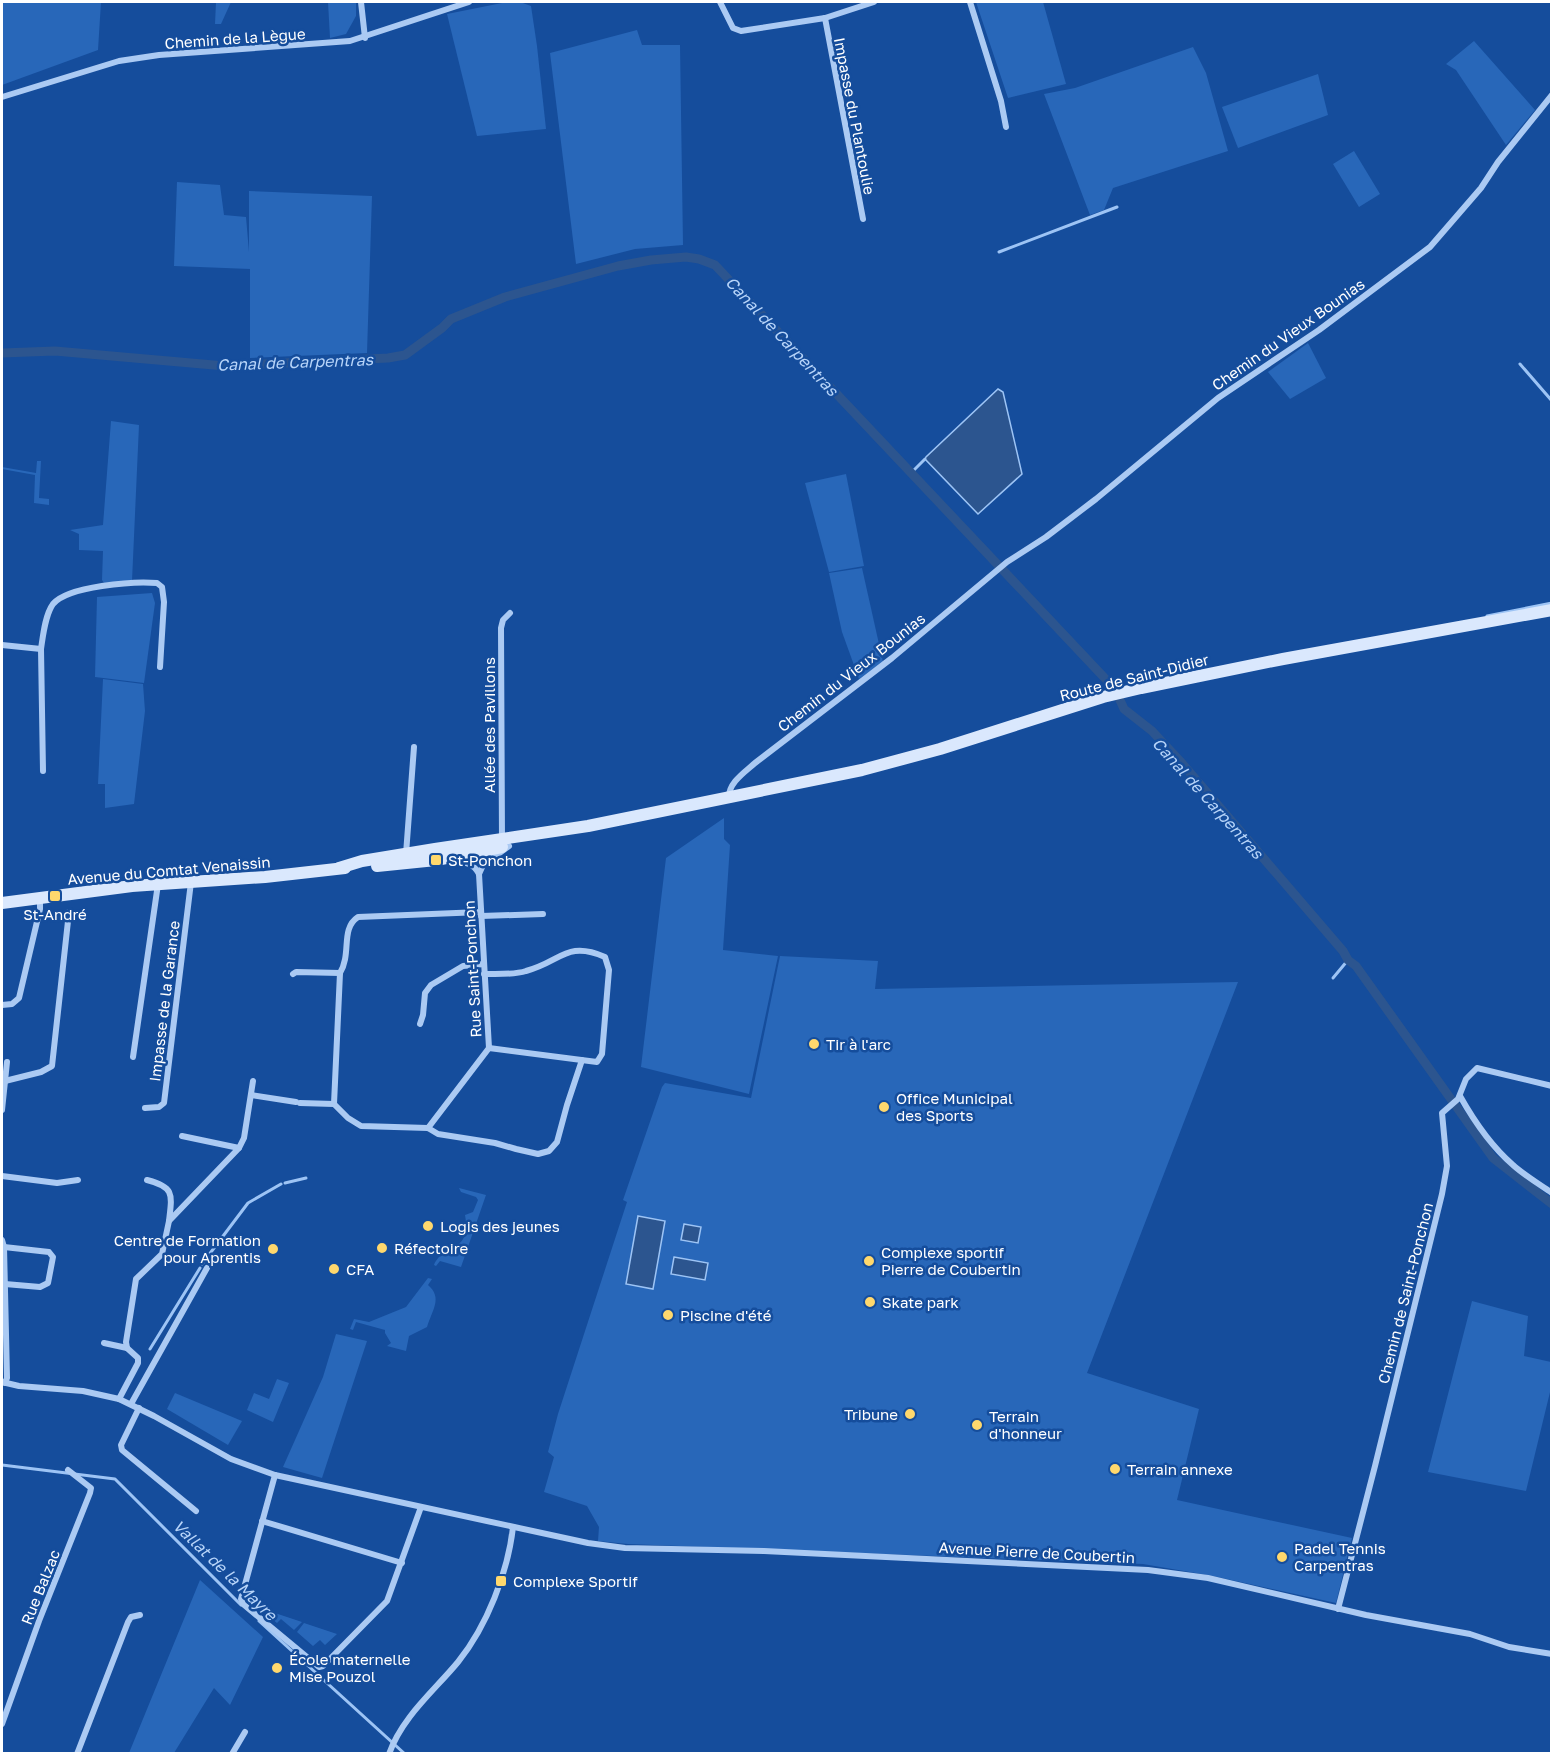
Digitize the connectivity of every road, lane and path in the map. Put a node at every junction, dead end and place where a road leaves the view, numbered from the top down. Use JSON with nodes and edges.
{"nodes":[{"id":1,"x":361,"y":2,"type":"edge"},
{"id":2,"x":468,"y":2,"type":"edge"},
{"id":3,"x":720,"y":2,"type":"edge"},
{"id":4,"x":874,"y":2,"type":"edge"},
{"id":5,"x":970,"y":2,"type":"edge"},
{"id":6,"x":825,"y":18,"type":"junction"},
{"id":7,"x":364,"y":38,"type":"junction"},
{"id":8,"x":1551,"y":95,"type":"edge"},
{"id":9,"x":2,"y":97,"type":"edge"},
{"id":10,"x":1006,"y":127,"type":"dead end"},
{"id":11,"x":863,"y":219,"type":"dead end"},
{"id":12,"x":1551,"y":610,"type":"edge"},
{"id":13,"x":510,"y":613,"type":"dead end"},
{"id":14,"x":2,"y":645,"type":"edge"},
{"id":15,"x":41,"y":649,"type":"junction"},
{"id":16,"x":160,"y":667,"type":"dead end"},
{"id":17,"x":414,"y":747,"type":"dead end"},
{"id":18,"x":43,"y":771,"type":"dead end"},
{"id":19,"x":729,"y":798,"type":"junction"},
{"id":20,"x":501,"y":842,"type":"junction"},
{"id":21,"x":454,"y":846,"type":"junction"},
{"id":22,"x":478,"y":853,"type":"junction"},
{"id":23,"x":406,"y":859,"type":"junction"},
{"id":24,"x":436,"y":860,"type":"junction"},
{"id":25,"x":480,"y":869,"type":"junction"},
{"id":26,"x":191,"y":882,"type":"junction"},
{"id":27,"x":158,"y":884,"type":"junction"},
{"id":28,"x":40,"y":898,"type":"junction"},
{"id":29,"x":2,"y":903,"type":"edge"},
{"id":30,"x":69,"y":912,"type":"dead end"},
{"id":31,"x":481,"y":914,"type":"junction"},
{"id":32,"x":543,"y":914,"type":"dead end"},
{"id":33,"x":484,"y":964,"type":"junction"},
{"id":34,"x":340,"y":973,"type":"junction"},
{"id":35,"x":293,"y":974,"type":"dead end"},
{"id":36,"x":484,"y":974,"type":"junction"},
{"id":37,"x":2,"y":1005,"type":"edge"},
{"id":38,"x":420,"y":1024,"type":"dead end"},
{"id":39,"x":489,"y":1048,"type":"junction"},
{"id":40,"x":133,"y":1057,"type":"dead end"},
{"id":41,"x":582,"y":1060,"type":"junction"},
{"id":42,"x":7,"y":1062,"type":"dead end"},
{"id":43,"x":5,"y":1081,"type":"junction"},
{"id":44,"x":253,"y":1081,"type":"dead end"},
{"id":45,"x":1551,"y":1086,"type":"edge"},
{"id":46,"x":251,"y":1095,"type":"junction"},
{"id":47,"x":1459,"y":1098,"type":"junction"},
{"id":48,"x":334,"y":1104,"type":"junction"},
{"id":49,"x":145,"y":1108,"type":"dead end"},
{"id":50,"x":2,"y":1110,"type":"edge"},
{"id":51,"x":428,"y":1128,"type":"junction"},
{"id":52,"x":182,"y":1136,"type":"dead end"},
{"id":53,"x":239,"y":1148,"type":"junction"},
{"id":54,"x":2,"y":1176,"type":"edge"},
{"id":55,"x":78,"y":1180,"type":"dead end"},
{"id":56,"x":147,"y":1180,"type":"dead end"},
{"id":57,"x":1551,"y":1193,"type":"edge"},
{"id":58,"x":169,"y":1221,"type":"junction"},
{"id":59,"x":3,"y":1243,"type":"edge"},
{"id":60,"x":207,"y":1268,"type":"dead end"},
{"id":61,"x":5,"y":1284,"type":"junction"},
{"id":62,"x":104,"y":1343,"type":"dead end"},
{"id":63,"x":127,"y":1348,"type":"junction"},
{"id":64,"x":3,"y":1382,"type":"edge"},
{"id":65,"x":119,"y":1399,"type":"junction"},
{"id":66,"x":131,"y":1404,"type":"junction"},
{"id":67,"x":139,"y":1408,"type":"junction"},
{"id":68,"x":68,"y":1470,"type":"dead end"},
{"id":69,"x":275,"y":1475,"type":"junction"},
{"id":70,"x":421,"y":1507,"type":"junction"},
{"id":71,"x":196,"y":1511,"type":"dead end"},
{"id":72,"x":262,"y":1521,"type":"junction"},
{"id":73,"x":513,"y":1527,"type":"junction"},
{"id":74,"x":402,"y":1563,"type":"junction"},
{"id":75,"x":1338,"y":1609,"type":"junction"},
{"id":76,"x":140,"y":1615,"type":"dead end"},
{"id":77,"x":1551,"y":1654,"type":"edge"},
{"id":78,"x":2,"y":1724,"type":"edge"},
{"id":79,"x":245,"y":1732,"type":"dead end"},
{"id":80,"x":76,"y":1754,"type":"edge"},
{"id":81,"x":232,"y":1754,"type":"edge"},
{"id":82,"x":389,"y":1754,"type":"edge"}],
"edges":[{"from":1,"to":7,"type":"street"},
{"from":2,"to":7,"type":"street","name":"Chemin de la Lègue"},
{"from":3,"to":6,"type":"street","name":"Impasse du Plantoulie"},
{"from":4,"to":6,"type":"street","name":"Impasse du Plantoulie"},
{"from":5,"to":10,"type":"street"},
{"from":6,"to":11,"type":"street","name":"Impasse du Plantoulie"},
{"from":7,"to":9,"type":"street","name":"Chemin de la Lègue"},
{"from":8,"to":19,"type":"street","name":"Chemin du Vieux Bounias"},
{"from":12,"to":19,"type":"main road","name":"Route de Saint-Didier"},
{"from":13,"to":20,"type":"street","name":"Allée des Pavillons"},
{"from":14,"to":15,"type":"street"},
{"from":15,"to":16,"type":"street"},
{"from":15,"to":18,"type":"street"},
{"from":17,"to":23,"type":"street"},
{"from":19,"to":20,"type":"main road","name":"Avenue du Comtat Venaissin"},
{"from":20,"to":21,"type":"main road","name":"Avenue du Comtat Venaissin"},
{"from":20,"to":22,"type":"main road","name":"Avenue du Comtat Venaissin"},
{"from":20,"to":25,"type":"street"},
{"from":21,"to":22,"type":"street"},
{"from":21,"to":23,"type":"main road","name":"Avenue du Comtat Venaissin"},
{"from":22,"to":24,"type":"main road","name":"Avenue du Comtat Venaissin"},
{"from":22,"to":25,"type":"street","name":"Rue Saint-Ponchon"},
{"from":23,"to":24,"type":"main road","name":"Avenue du Comtat Venaissin"},
{"from":23,"to":26,"type":"main road","name":"Avenue du Comtat Venaissin"},
{"from":24,"to":25,"type":"street"},
{"from":25,"to":31,"type":"street","name":"Rue Saint-Ponchon"},
{"from":26,"to":27,"type":"main road","name":"Avenue du Comtat Venaissin"},
{"from":26,"to":49,"type":"street","name":"Impasse de la Garance"},
{"from":27,"to":28,"type":"main road","name":"Avenue du Comtat Venaissin"},
{"from":27,"to":40,"type":"street"},
{"from":28,"to":29,"type":"main road","name":"Avenue du Comtat Venaissin"},
{"from":28,"to":37,"type":"street"},
{"from":30,"to":43,"type":"street"},
{"from":31,"to":32,"type":"street"},
{"from":31,"to":33,"type":"street","name":"Rue Saint-Ponchon"},
{"from":31,"to":34,"type":"street"},
{"from":33,"to":36,"type":"street","name":"Rue Saint-Ponchon"},
{"from":33,"to":38,"type":"street"},
{"from":34,"to":35,"type":"street"},
{"from":34,"to":48,"type":"street"},
{"from":36,"to":39,"type":"street","name":"Rue Saint-Ponchon"},
{"from":36,"to":41,"type":"street"},
{"from":39,"to":41,"type":"street"},
{"from":39,"to":51,"type":"street","name":"Rue Saint-Ponchon"},
{"from":41,"to":51,"type":"street"},
{"from":42,"to":43,"type":"street"},
{"from":43,"to":50,"type":"street"},
{"from":44,"to":46,"type":"street"},
{"from":45,"to":47,"type":"street","name":"Chemin de Saint-Ponchon"},
{"from":46,"to":48,"type":"street"},
{"from":46,"to":53,"type":"street"},
{"from":47,"to":57,"type":"street"},
{"from":47,"to":75,"type":"street","name":"Chemin de Saint-Ponchon"},
{"from":48,"to":51,"type":"street"},
{"from":52,"to":53,"type":"street"},
{"from":53,"to":58,"type":"street"},
{"from":54,"to":55,"type":"street"},
{"from":56,"to":58,"type":"street"},
{"from":58,"to":63,"type":"street"},
{"from":59,"to":61,"type":"street"},
{"from":59,"to":61,"type":"street"},
{"from":60,"to":66,"type":"street"},
{"from":61,"to":64,"type":"street"},
{"from":62,"to":63,"type":"street"},
{"from":63,"to":65,"type":"street"},
{"from":64,"to":65,"type":"street"},
{"from":65,"to":66,"type":"street"},
{"from":66,"to":67,"type":"street","name":"Avenue Pierre de Coubertin"},
{"from":67,"to":69,"type":"street","name":"Avenue Pierre de Coubertin"},
{"from":67,"to":71,"type":"street"},
{"from":68,"to":78,"type":"street","name":"Rue Balzac"},
{"from":69,"to":70,"type":"street","name":"Avenue Pierre de Coubertin"},
{"from":69,"to":72,"type":"street"},
{"from":70,"to":73,"type":"street","name":"Avenue Pierre de Coubertin"},
{"from":70,"to":74,"type":"street"},
{"from":72,"to":74,"type":"street"},
{"from":72,"to":74,"type":"street"},
{"from":73,"to":75,"type":"street","name":"Avenue Pierre de Coubertin"},
{"from":73,"to":82,"type":"street"},
{"from":75,"to":77,"type":"street","name":"Avenue Pierre de Coubertin"},
{"from":76,"to":80,"type":"street"},
{"from":79,"to":81,"type":"street"}]}
